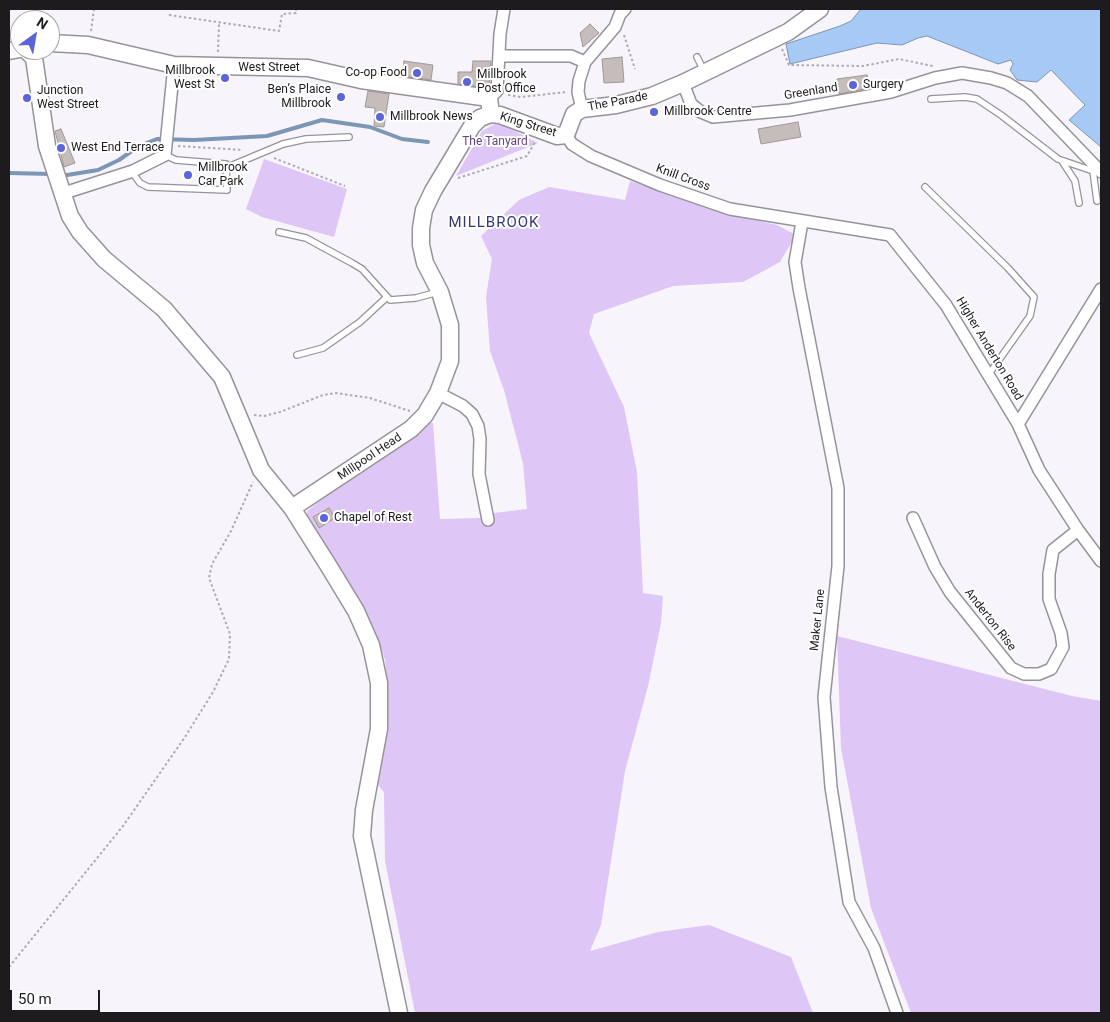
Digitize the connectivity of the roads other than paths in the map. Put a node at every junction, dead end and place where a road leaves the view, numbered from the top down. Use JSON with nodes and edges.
{"nodes":[{"id":1,"x":504,"y":9,"type":"edge"},
{"id":2,"x":625,"y":9,"type":"edge"},
{"id":3,"x":820,"y":9,"type":"edge"},
{"id":4,"x":60,"y":44,"type":"edge"},
{"id":5,"x":500,"y":56,"type":"junction"},
{"id":6,"x":697,"y":57,"type":"dead end"},
{"id":7,"x":34,"y":60,"type":"edge"},
{"id":8,"x":585,"y":62,"type":"junction"},
{"id":9,"x":174,"y":65,"type":"junction"},
{"id":10,"x":704,"y":73,"type":"junction"},
{"id":11,"x":682,"y":83,"type":"junction"},
{"id":12,"x":493,"y":94,"type":"junction"},
{"id":13,"x":931,"y":99,"type":"dead end"},
{"id":14,"x":582,"y":109,"type":"junction"},
{"id":15,"x":491,"y":114,"type":"junction"},
{"id":16,"x":566,"y":135,"type":"junction"},
{"id":17,"x":349,"y":137,"type":"dead end"},
{"id":18,"x":166,"y":151,"type":"junction"},
{"id":19,"x":1062,"y":161,"type":"junction"},
{"id":20,"x":228,"y":167,"type":"junction"},
{"id":21,"x":1097,"y":170,"type":"edge"},
{"id":22,"x":132,"y":172,"type":"junction"},
{"id":23,"x":57,"y":180,"type":"junction"},
{"id":24,"x":925,"y":187,"type":"dead end"},
{"id":25,"x":1097,"y":201,"type":"dead end"},
{"id":26,"x":1078,"y":203,"type":"dead end"},
{"id":27,"x":802,"y":222,"type":"junction"},
{"id":28,"x":279,"y":232,"type":"dead end"},
{"id":29,"x":1101,"y":290,"type":"edge"},
{"id":30,"x":440,"y":292,"type":"junction"},
{"id":31,"x":387,"y":297,"type":"junction"},
{"id":32,"x":297,"y":355,"type":"dead end"},
{"id":33,"x":989,"y":374,"type":"junction"},
{"id":34,"x":438,"y":393,"type":"junction"},
{"id":35,"x":1018,"y":424,"type":"junction"},
{"id":36,"x":292,"y":508,"type":"junction"},
{"id":37,"x":913,"y":518,"type":"dead end"},
{"id":38,"x":488,"y":520,"type":"dead end"},
{"id":39,"x":1078,"y":530,"type":"junction"},
{"id":40,"x":1101,"y":561,"type":"edge"},
{"id":41,"x":399,"y":1013,"type":"edge"},
{"id":42,"x":897,"y":1013,"type":"edge"}],
"edges":[{"from":1,"to":5,"type":"street"},
{"from":2,"to":8,"type":"street"},
{"from":3,"to":10,"type":"street","name":"The Parade"},
{"from":4,"to":9,"type":"street","name":"West Street"},
{"from":5,"to":8,"type":"street"},
{"from":5,"to":12,"type":"street"},
{"from":6,"to":10,"type":"lane"},
{"from":7,"to":23,"type":"street"},
{"from":8,"to":14,"type":"street"},
{"from":9,"to":12,"type":"street","name":"West Street"},
{"from":9,"to":18,"type":"street"},
{"from":10,"to":11,"type":"street","name":"The Parade"},
{"from":11,"to":14,"type":"street","name":"The Parade"},
{"from":11,"to":21,"type":"street","name":"Greenland"},
{"from":12,"to":15,"type":"street"},
{"from":13,"to":19,"type":"lane"},
{"from":14,"to":16,"type":"street"},
{"from":15,"to":16,"type":"street","name":"King Street"},
{"from":15,"to":30,"type":"street","name":"Millpool Head"},
{"from":16,"to":27,"type":"street","name":"Knill Cross"},
{"from":17,"to":20,"type":"lane"},
{"from":18,"to":20,"type":"lane"},
{"from":18,"to":22,"type":"street"},
{"from":19,"to":21,"type":"lane"},
{"from":19,"to":26,"type":"lane"},
{"from":20,"to":22,"type":"lane"},
{"from":21,"to":25,"type":"lane"},
{"from":22,"to":23,"type":"street"},
{"from":23,"to":36,"type":"street"},
{"from":24,"to":33,"type":"lane"},
{"from":27,"to":33,"type":"street","name":"Higher Anderton Road"},
{"from":27,"to":42,"type":"street","name":"Maker Lane"},
{"from":28,"to":31,"type":"lane"},
{"from":29,"to":35,"type":"street"},
{"from":30,"to":31,"type":"lane"},
{"from":30,"to":34,"type":"street","name":"Millpool Head"},
{"from":31,"to":32,"type":"lane"},
{"from":33,"to":35,"type":"street","name":"Higher Anderton Road"},
{"from":34,"to":36,"type":"street","name":"Millpool Head"},
{"from":34,"to":38,"type":"street"},
{"from":35,"to":39,"type":"street","name":"Higher Anderton Road"},
{"from":36,"to":41,"type":"street"},
{"from":37,"to":39,"type":"street","name":"Anderton Rise"},
{"from":39,"to":40,"type":"street","name":"Higher Anderton Road"}]}
